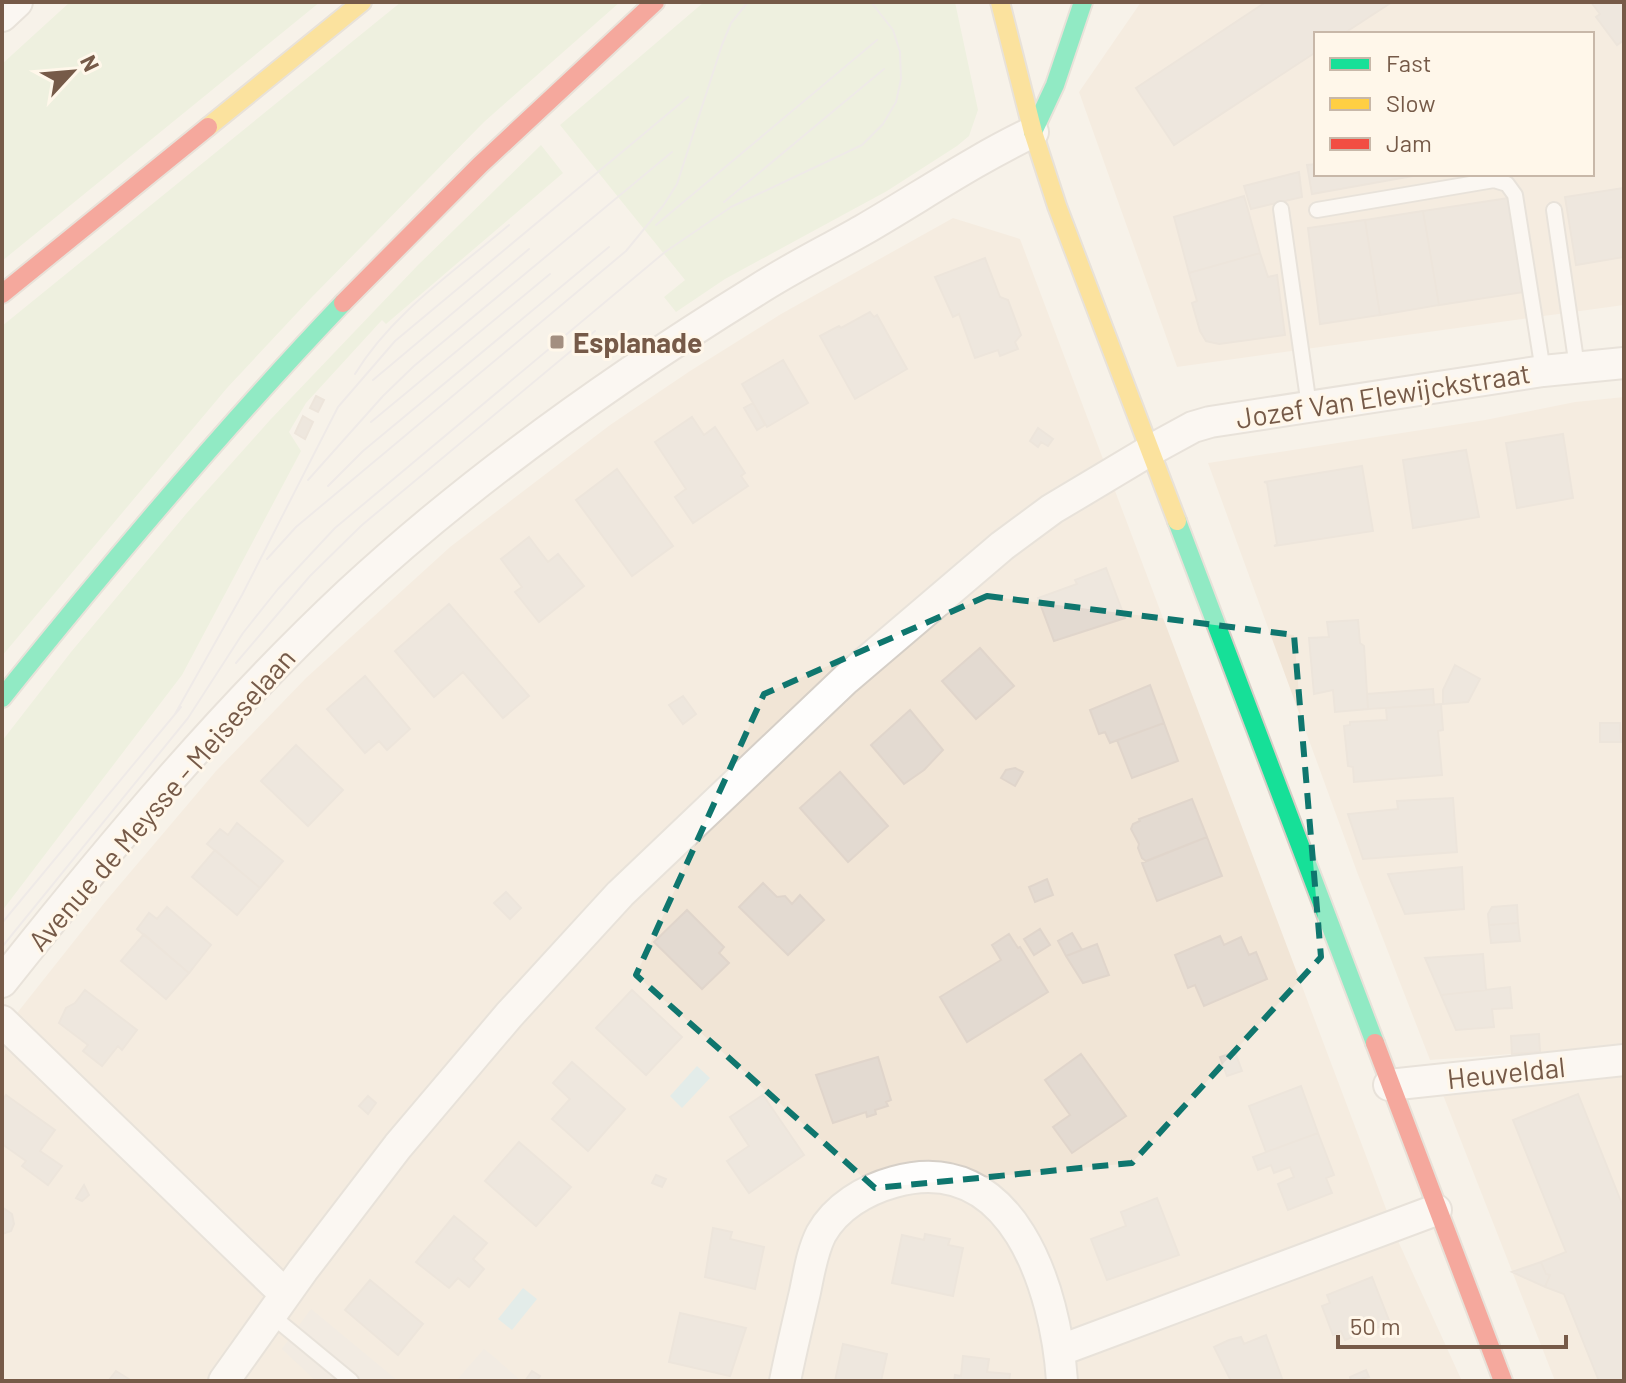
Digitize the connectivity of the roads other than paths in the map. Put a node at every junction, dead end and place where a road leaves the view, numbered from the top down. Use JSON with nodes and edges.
{"nodes":[{"id":1,"x":17,"y":2,"type":"edge"},
{"id":2,"x":362,"y":2,"type":"edge"},
{"id":3,"x":655,"y":2,"type":"edge"},
{"id":4,"x":1000,"y":2,"type":"edge"},
{"id":5,"x":1083,"y":2,"type":"edge"},
{"id":6,"x":2,"y":16,"type":"edge"},
{"id":7,"x":1033,"y":132,"type":"junction"},
{"id":8,"x":1281,"y":209,"type":"dead end"},
{"id":9,"x":1317,"y":210,"type":"dead end"},
{"id":10,"x":1554,"y":210,"type":"dead end"},
{"id":11,"x":2,"y":294,"type":"edge"},
{"id":12,"x":1624,"y":363,"type":"edge"},
{"id":13,"x":1577,"y":367,"type":"junction"},
{"id":14,"x":1543,"y":371,"type":"junction"},
{"id":15,"x":1309,"y":406,"type":"junction"},
{"id":16,"x":1149,"y":451,"type":"junction"},
{"id":17,"x":2,"y":698,"type":"edge"},
{"id":18,"x":2,"y":982,"type":"edge"},
{"id":19,"x":2,"y":1021,"type":"edge"},
{"id":20,"x":1624,"y":1060,"type":"edge"},
{"id":21,"x":1389,"y":1085,"type":"junction"},
{"id":22,"x":1436,"y":1210,"type":"junction"},
{"id":23,"x":278,"y":1304,"type":"junction"},
{"id":24,"x":1061,"y":1350,"type":"junction"},
{"id":25,"x":224,"y":1381,"type":"edge"},
{"id":26,"x":351,"y":1381,"type":"edge"},
{"id":27,"x":785,"y":1381,"type":"edge"},
{"id":28,"x":1062,"y":1381,"type":"edge"},
{"id":29,"x":1503,"y":1381,"type":"edge"}],
"edges":[{"from":1,"to":6,"type":"street"},
{"from":2,"to":11,"type":"main road"},
{"from":3,"to":17,"type":"main road"},
{"from":4,"to":7,"type":"main road"},
{"from":5,"to":7,"type":"main road"},
{"from":7,"to":16,"type":"main road"},
{"from":7,"to":18,"type":"street","name":"Avenue de Meysse - Meiseselaan"},
{"from":8,"to":15,"type":"lane"},
{"from":9,"to":14,"type":"lane"},
{"from":10,"to":13,"type":"lane"},
{"from":12,"to":13,"type":"street","name":"Jozef Van Elewijckstraat"},
{"from":13,"to":14,"type":"street","name":"Jozef Van Elewijckstraat"},
{"from":14,"to":15,"type":"street","name":"Jozef Van Elewijckstraat"},
{"from":15,"to":16,"type":"street","name":"Jozef Van Elewijckstraat"},
{"from":16,"to":21,"type":"main road"},
{"from":16,"to":23,"type":"street","name":"Jozef Van Elewijckstraat"},
{"from":19,"to":23,"type":"street"},
{"from":20,"to":21,"type":"street","name":"Heuveldal"},
{"from":21,"to":22,"type":"main road"},
{"from":22,"to":24,"type":"street"},
{"from":22,"to":29,"type":"main road"},
{"from":23,"to":25,"type":"street","name":"Jozef Van Elewijckstraat"},
{"from":23,"to":26,"type":"lane"},
{"from":24,"to":27,"type":"street"},
{"from":24,"to":28,"type":"street"}]}
